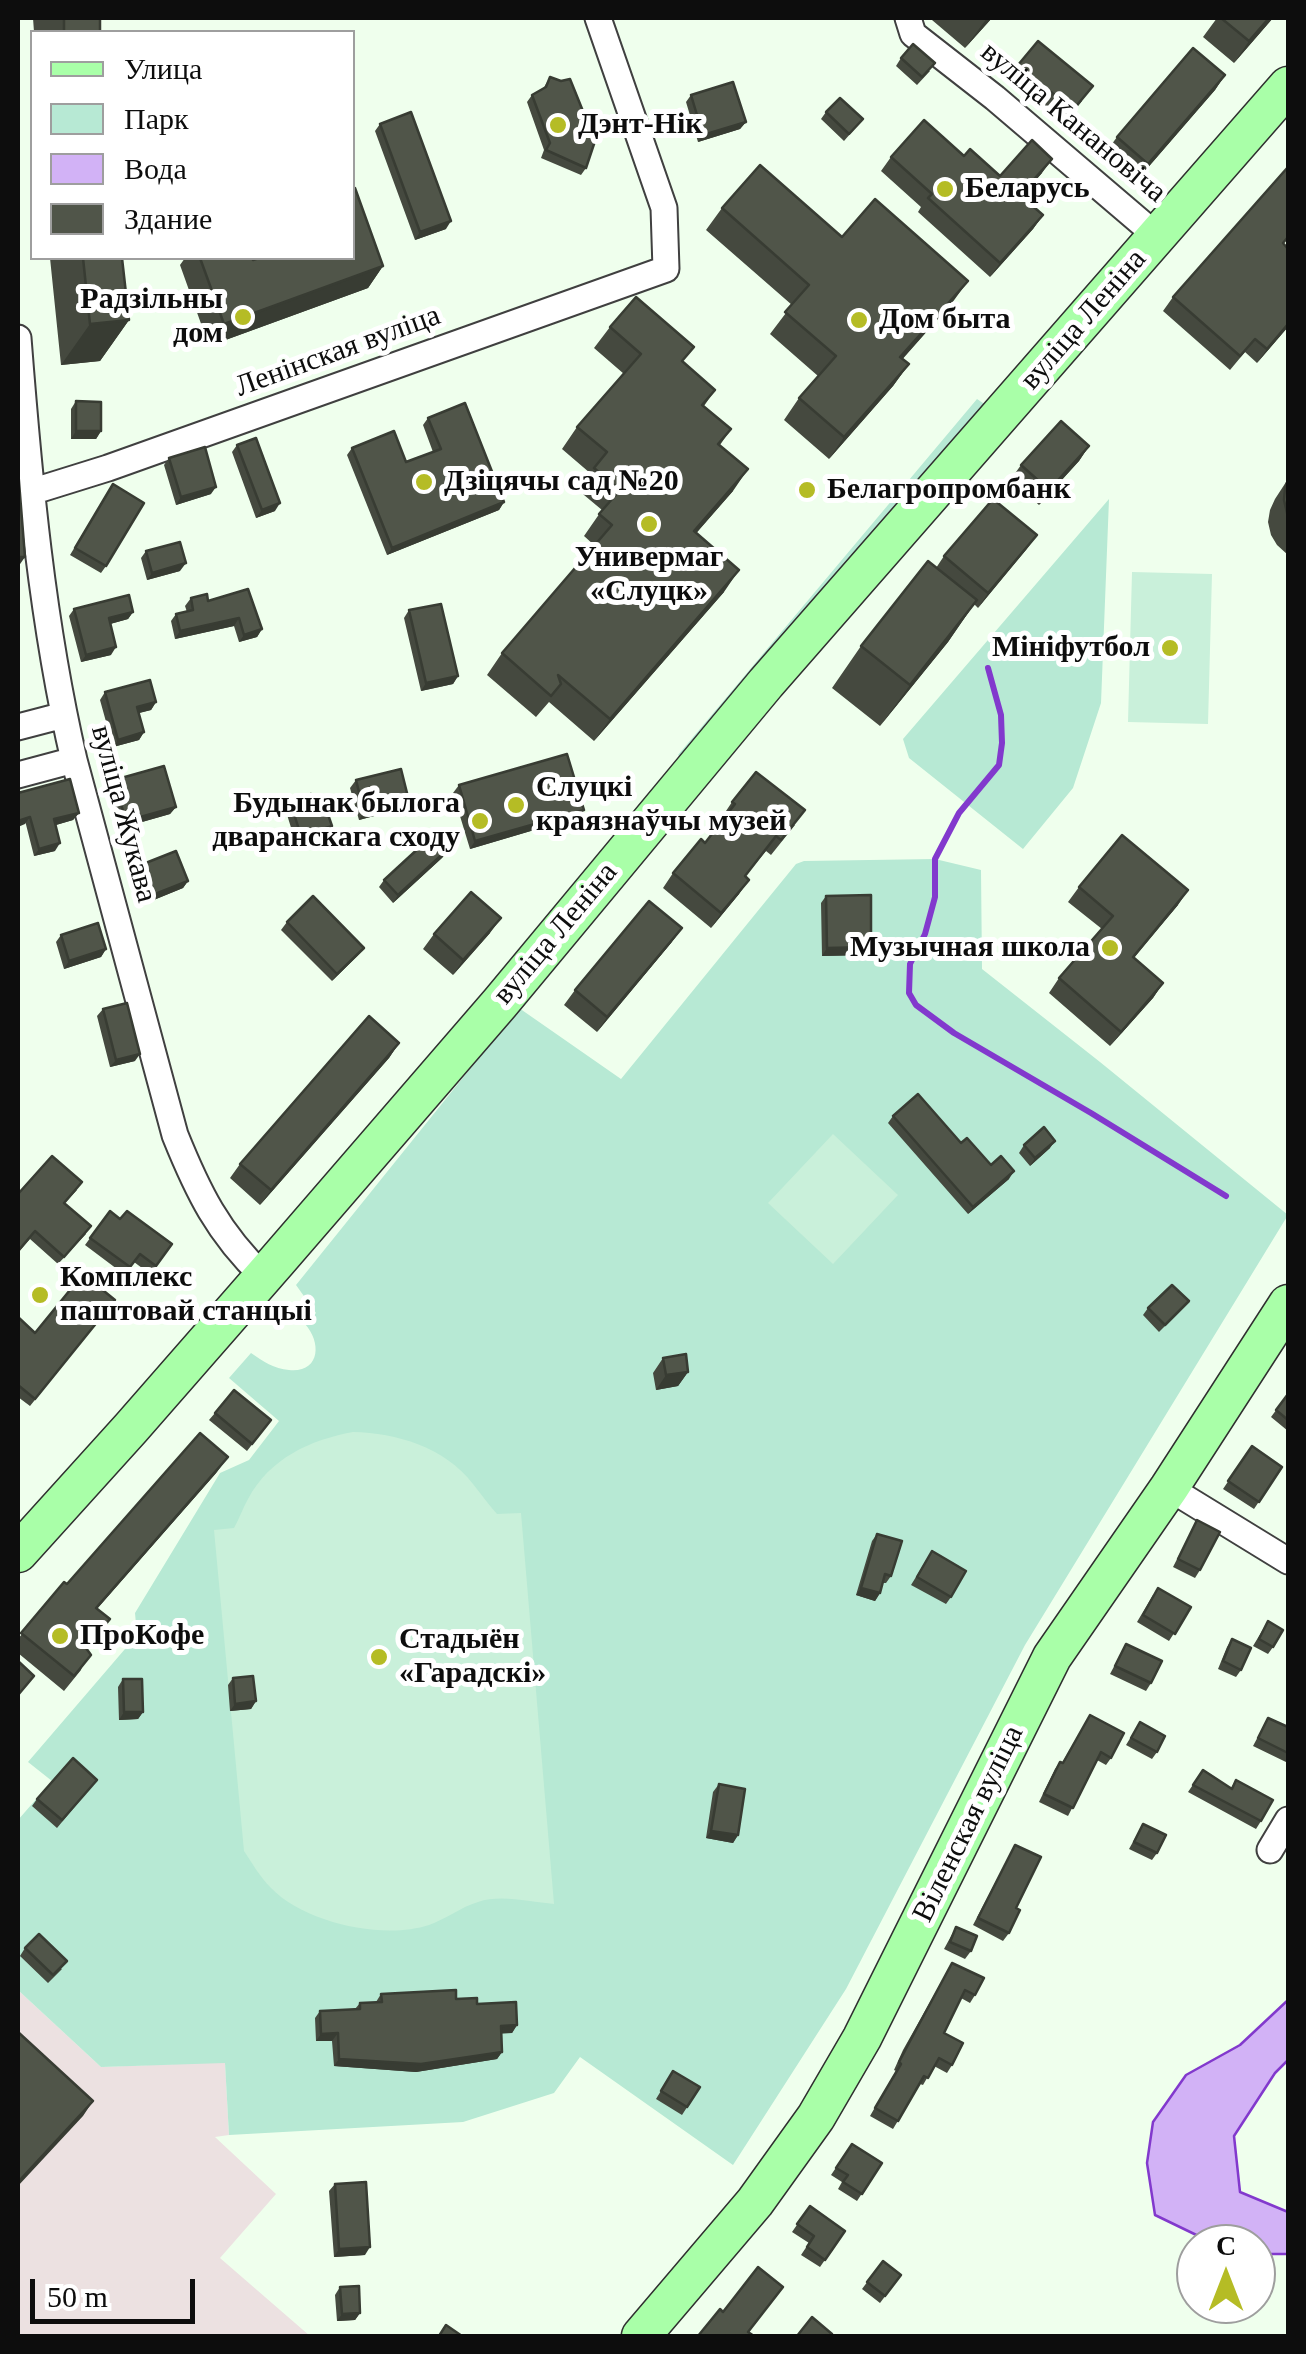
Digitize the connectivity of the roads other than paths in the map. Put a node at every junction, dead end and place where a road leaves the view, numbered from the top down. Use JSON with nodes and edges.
{"nodes":[{"id":1,"x":598,"y":18,"type":"edge"},
{"id":2,"x":908,"y":18,"type":"edge"},
{"id":3,"x":1288,"y":86,"type":"edge"},
{"id":4,"x":1158,"y":236,"type":"junction"},
{"id":5,"x":18,"y":338,"type":"edge"},
{"id":6,"x":30,"y":492,"type":"junction"},
{"id":7,"x":64,"y":715,"type":"junction"},
{"id":8,"x":18,"y":726,"type":"edge"},
{"id":9,"x":74,"y":760,"type":"junction"},
{"id":10,"x":18,"y":775,"type":"edge"},
{"id":11,"x":263,"y":1276,"type":"junction"},
{"id":12,"x":1288,"y":1304,"type":"edge"},
{"id":13,"x":1169,"y":1488,"type":"junction"},
{"id":14,"x":18,"y":1554,"type":"edge"},
{"id":15,"x":1288,"y":1562,"type":"edge"},
{"id":16,"x":1288,"y":1820,"type":"edge"},
{"id":17,"x":1270,"y":1850,"type":"dead end"},
{"id":18,"x":642,"y":2336,"type":"edge"}],
"edges":[{"from":1,"to":6,"type":"street","name":"Ленінская вуліца"},
{"from":2,"to":4,"type":"street","name":"вуліца Канановіча"},
{"from":3,"to":4,"type":"main road","name":"вуліца Леніна"},
{"from":4,"to":11,"type":"main road","name":"вуліца Леніна"},
{"from":5,"to":6,"type":"street","name":"вуліца Жукава"},
{"from":6,"to":7,"type":"street","name":"вуліца Жукава"},
{"from":7,"to":8,"type":"street"},
{"from":7,"to":9,"type":"street","name":"вуліца Жукава"},
{"from":9,"to":10,"type":"street"},
{"from":9,"to":11,"type":"street","name":"вуліца Жукава"},
{"from":11,"to":14,"type":"main road","name":"вуліца Леніна"},
{"from":12,"to":13,"type":"main road","name":"Віленская вуліца"},
{"from":13,"to":15,"type":"street"},
{"from":13,"to":18,"type":"main road","name":"Віленская вуліца"},
{"from":16,"to":17,"type":"street"}]}
